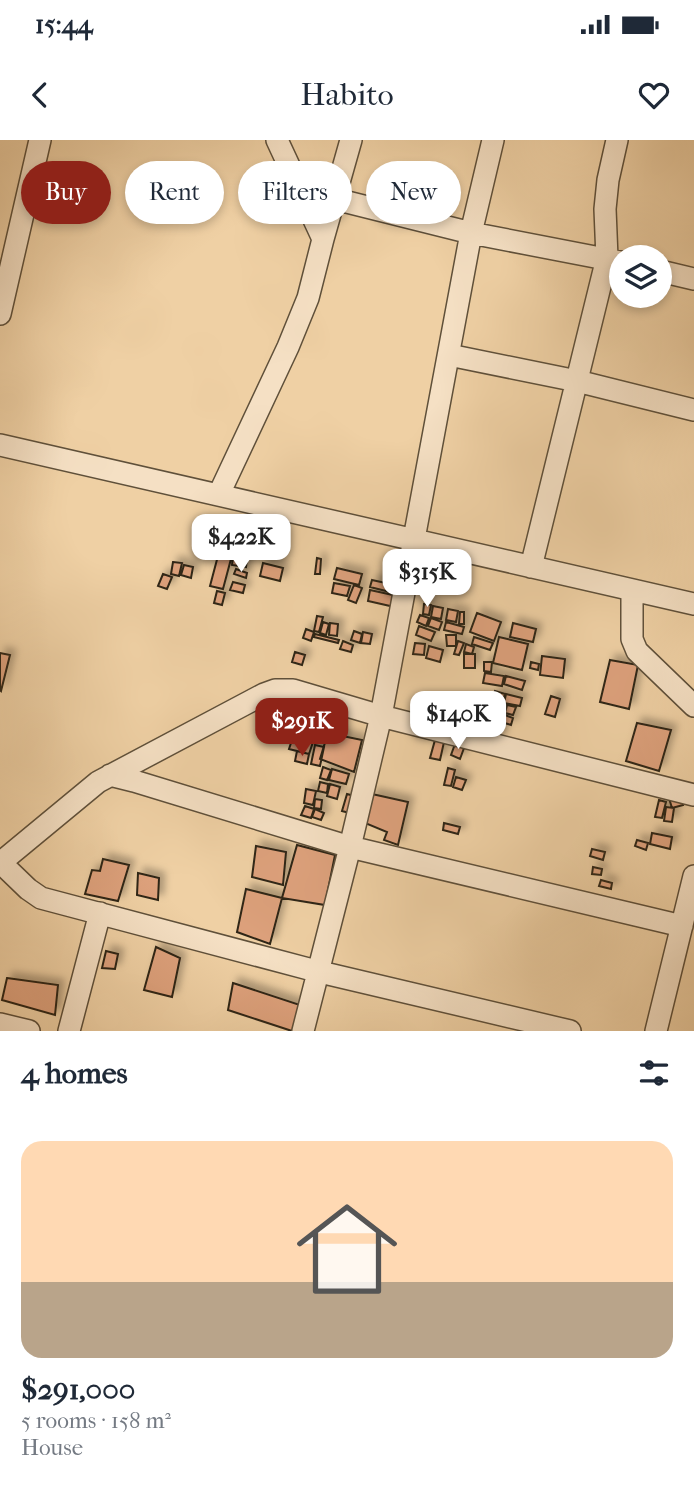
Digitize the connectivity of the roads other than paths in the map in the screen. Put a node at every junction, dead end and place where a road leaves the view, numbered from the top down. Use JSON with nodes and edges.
{"nodes":[{"id":1,"x":40,"y":140,"type":"edge"},
{"id":2,"x":277,"y":140,"type":"edge"},
{"id":3,"x":351,"y":140,"type":"edge"},
{"id":4,"x":493,"y":140,"type":"edge"},
{"id":5,"x":617,"y":140,"type":"edge"},
{"id":6,"x":345,"y":161,"type":"edge"},
{"id":7,"x":352,"y":203,"type":"edge"},
{"id":8,"x":328,"y":224,"type":"edge"},
{"id":9,"x":471,"y":233,"type":"junction"},
{"id":10,"x":323,"y":239,"type":"junction"},
{"id":11,"x":612,"y":245,"type":"edge"},
{"id":12,"x":609,"y":259,"type":"edge"},
{"id":13,"x":672,"y":274,"type":"edge"},
{"id":14,"x":4,"y":276,"type":"edge"},
{"id":15,"x":609,"y":276,"type":"edge"},
{"id":16,"x":694,"y":279,"type":"edge"},
{"id":17,"x":0,"y":314,"type":"edge"},
{"id":18,"x":449,"y":355,"type":"junction"},
{"id":19,"x":577,"y":381,"type":"junction"},
{"id":20,"x":694,"y":410,"type":"edge"},
{"id":21,"x":0,"y":445,"type":"edge"},
{"id":22,"x":219,"y":494,"type":"junction"},
{"id":23,"x":414,"y":539,"type":"junction"},
{"id":24,"x":531,"y":566,"type":"junction"},
{"id":25,"x":632,"y":591,"type":"junction"},
{"id":26,"x":694,"y":604,"type":"edge"},
{"id":27,"x":694,"y":706,"type":"edge"},
{"id":28,"x":381,"y":716,"type":"junction"},
{"id":29,"x":110,"y":775,"type":"junction"},
{"id":30,"x":694,"y":795,"type":"edge"},
{"id":31,"x":350,"y":847,"type":"junction"},
{"id":32,"x":1,"y":863,"type":"edge"},
{"id":33,"x":694,"y":876,"type":"edge"},
{"id":34,"x":100,"y":914,"type":"junction"},
{"id":35,"x":682,"y":926,"type":"junction"},
{"id":36,"x":320,"y":972,"type":"junction"},
{"id":37,"x":0,"y":1024,"type":"edge"},
{"id":38,"x":29,"y":1031,"type":"edge"},
{"id":39,"x":69,"y":1031,"type":"edge"},
{"id":40,"x":303,"y":1031,"type":"edge"},
{"id":41,"x":570,"y":1031,"type":"edge"},
{"id":42,"x":656,"y":1031,"type":"edge"}],
"edges":[{"from":1,"to":14,"type":"street"},
{"from":2,"to":10,"type":"street"},
{"from":3,"to":6,"type":"street"},
{"from":4,"to":9,"type":"street"},
{"from":5,"to":11,"type":"street"},
{"from":7,"to":9,"type":"street"},
{"from":8,"to":10,"type":"street"},
{"from":9,"to":12,"type":"street"},
{"from":9,"to":18,"type":"street"},
{"from":10,"to":22,"type":"street"},
{"from":13,"to":16,"type":"street"},
{"from":14,"to":17,"type":"street"},
{"from":15,"to":19,"type":"street"},
{"from":18,"to":19,"type":"street"},
{"from":18,"to":23,"type":"street"},
{"from":19,"to":20,"type":"street"},
{"from":19,"to":24,"type":"street"},
{"from":21,"to":22,"type":"street"},
{"from":22,"to":23,"type":"street"},
{"from":23,"to":24,"type":"street"},
{"from":23,"to":28,"type":"street"},
{"from":24,"to":25,"type":"street"},
{"from":25,"to":26,"type":"street"},
{"from":25,"to":27,"type":"street"},
{"from":28,"to":29,"type":"street"},
{"from":28,"to":30,"type":"street"},
{"from":28,"to":31,"type":"street"},
{"from":29,"to":31,"type":"street"},
{"from":29,"to":32,"type":"street"},
{"from":31,"to":35,"type":"street"},
{"from":31,"to":36,"type":"street"},
{"from":32,"to":34,"type":"street"},
{"from":33,"to":35,"type":"street"},
{"from":34,"to":36,"type":"street"},
{"from":34,"to":39,"type":"street"},
{"from":35,"to":42,"type":"street"},
{"from":36,"to":40,"type":"street"},
{"from":36,"to":41,"type":"street"},
{"from":37,"to":38,"type":"street"}]}
